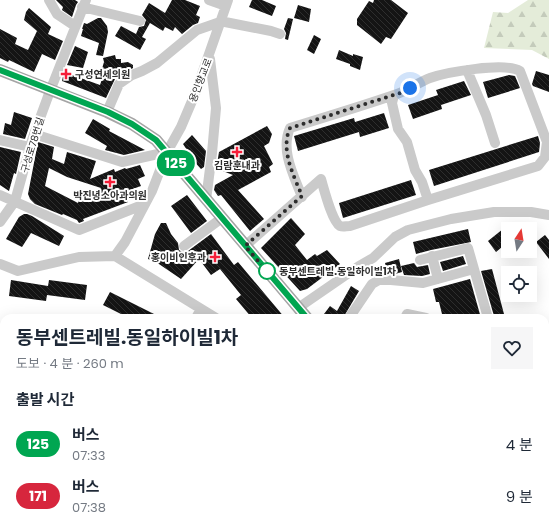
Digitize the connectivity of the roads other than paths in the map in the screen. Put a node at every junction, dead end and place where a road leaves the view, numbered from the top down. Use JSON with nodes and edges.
{"nodes":[{"id":1,"x":49,"y":0,"type":"edge"},
{"id":2,"x":209,"y":0,"type":"edge"},
{"id":3,"x":227,"y":3,"type":"edge"},
{"id":4,"x":84,"y":4,"type":"edge"},
{"id":5,"x":140,"y":22,"type":"dead end"},
{"id":6,"x":220,"y":22,"type":"junction"},
{"id":7,"x":75,"y":26,"type":"junction"},
{"id":8,"x":280,"y":34,"type":"dead end"},
{"id":9,"x":209,"y":56,"type":"junction"},
{"id":10,"x":0,"y":70,"type":"edge"},
{"id":11,"x":467,"y":70,"type":"junction"},
{"id":12,"x":50,"y":91,"type":"junction"},
{"id":13,"x":394,"y":95,"type":"junction"},
{"id":14,"x":108,"y":112,"type":"junction"},
{"id":15,"x":34,"y":134,"type":"junction"},
{"id":16,"x":0,"y":140,"type":"edge"},
{"id":17,"x":495,"y":143,"type":"dead end"},
{"id":18,"x":30,"y":147,"type":"junction"},
{"id":19,"x":167,"y":152,"type":"junction"},
{"id":20,"x":0,"y":195,"type":"edge"},
{"id":21,"x":302,"y":196,"type":"junction"},
{"id":22,"x":206,"y":200,"type":"junction"},
{"id":23,"x":428,"y":200,"type":"junction"},
{"id":24,"x":15,"y":201,"type":"junction"},
{"id":25,"x":145,"y":204,"type":"junction"},
{"id":26,"x":549,"y":215,"type":"edge"},
{"id":27,"x":222,"y":218,"type":"junction"},
{"id":28,"x":0,"y":222,"type":"edge"},
{"id":29,"x":184,"y":246,"type":"dead end"},
{"id":30,"x":245,"y":246,"type":"junction"},
{"id":31,"x":115,"y":256,"type":"junction"},
{"id":32,"x":432,"y":256,"type":"junction"},
{"id":33,"x":420,"y":260,"type":"dead end"},
{"id":34,"x":0,"y":264,"type":"edge"},
{"id":35,"x":474,"y":269,"type":"junction"},
{"id":36,"x":438,"y":279,"type":"junction"},
{"id":37,"x":298,"y":308,"type":"junction"},
{"id":38,"x":201,"y":309,"type":"junction"},
{"id":39,"x":198,"y":314,"type":"edge"},
{"id":40,"x":209,"y":314,"type":"edge"},
{"id":41,"x":303,"y":314,"type":"edge"},
{"id":42,"x":352,"y":314,"type":"edge"},
{"id":43,"x":487,"y":314,"type":"edge"}],
"edges":[{"from":1,"to":7,"type":"street"},
{"from":2,"to":3,"type":"street"},
{"from":3,"to":6,"type":"street","name":"용인향교로"},
{"from":4,"to":5,"type":"street"},
{"from":4,"to":7,"type":"street","name":"구성로78번길"},
{"from":6,"to":8,"type":"street"},
{"from":6,"to":9,"type":"street","name":"용인향교로"},
{"from":6,"to":14,"type":"street"},
{"from":7,"to":12,"type":"street","name":"구성로78번길"},
{"from":9,"to":19,"type":"street","name":"용인향교로"},
{"from":9,"to":22,"type":"street"},
{"from":10,"to":12,"type":"main road"},
{"from":11,"to":13,"type":"street"},
{"from":11,"to":17,"type":"street"},
{"from":11,"to":23,"type":"street"},
{"from":12,"to":14,"type":"main road"},
{"from":12,"to":15,"type":"street","name":"구성로78번길"},
{"from":13,"to":21,"type":"street"},
{"from":13,"to":23,"type":"street"},
{"from":14,"to":19,"type":"main road"},
{"from":15,"to":18,"type":"street","name":"구성로78번길"},
{"from":15,"to":19,"type":"street"},
{"from":16,"to":18,"type":"street"},
{"from":18,"to":24,"type":"street","name":"구성로78번길"},
{"from":19,"to":22,"type":"main road"},
{"from":19,"to":25,"type":"street","name":"용인향교로"},
{"from":20,"to":24,"type":"street"},
{"from":21,"to":23,"type":"street"},
{"from":21,"to":30,"type":"street"},
{"from":22,"to":27,"type":"main road"},
{"from":24,"to":25,"type":"street"},
{"from":24,"to":28,"type":"street"},
{"from":25,"to":31,"type":"street","name":"용인향교로"},
{"from":26,"to":37,"type":"street"},
{"from":27,"to":29,"type":"street"},
{"from":27,"to":30,"type":"main road"},
{"from":30,"to":37,"type":"main road"},
{"from":31,"to":34,"type":"street"},
{"from":31,"to":38,"type":"street"},
{"from":32,"to":33,"type":"street"},
{"from":32,"to":35,"type":"street"},
{"from":32,"to":36,"type":"street"},
{"from":35,"to":36,"type":"street"},
{"from":35,"to":43,"type":"street"},
{"from":36,"to":42,"type":"street"},
{"from":37,"to":41,"type":"main road"},
{"from":38,"to":39,"type":"street"},
{"from":38,"to":40,"type":"street"}]}
